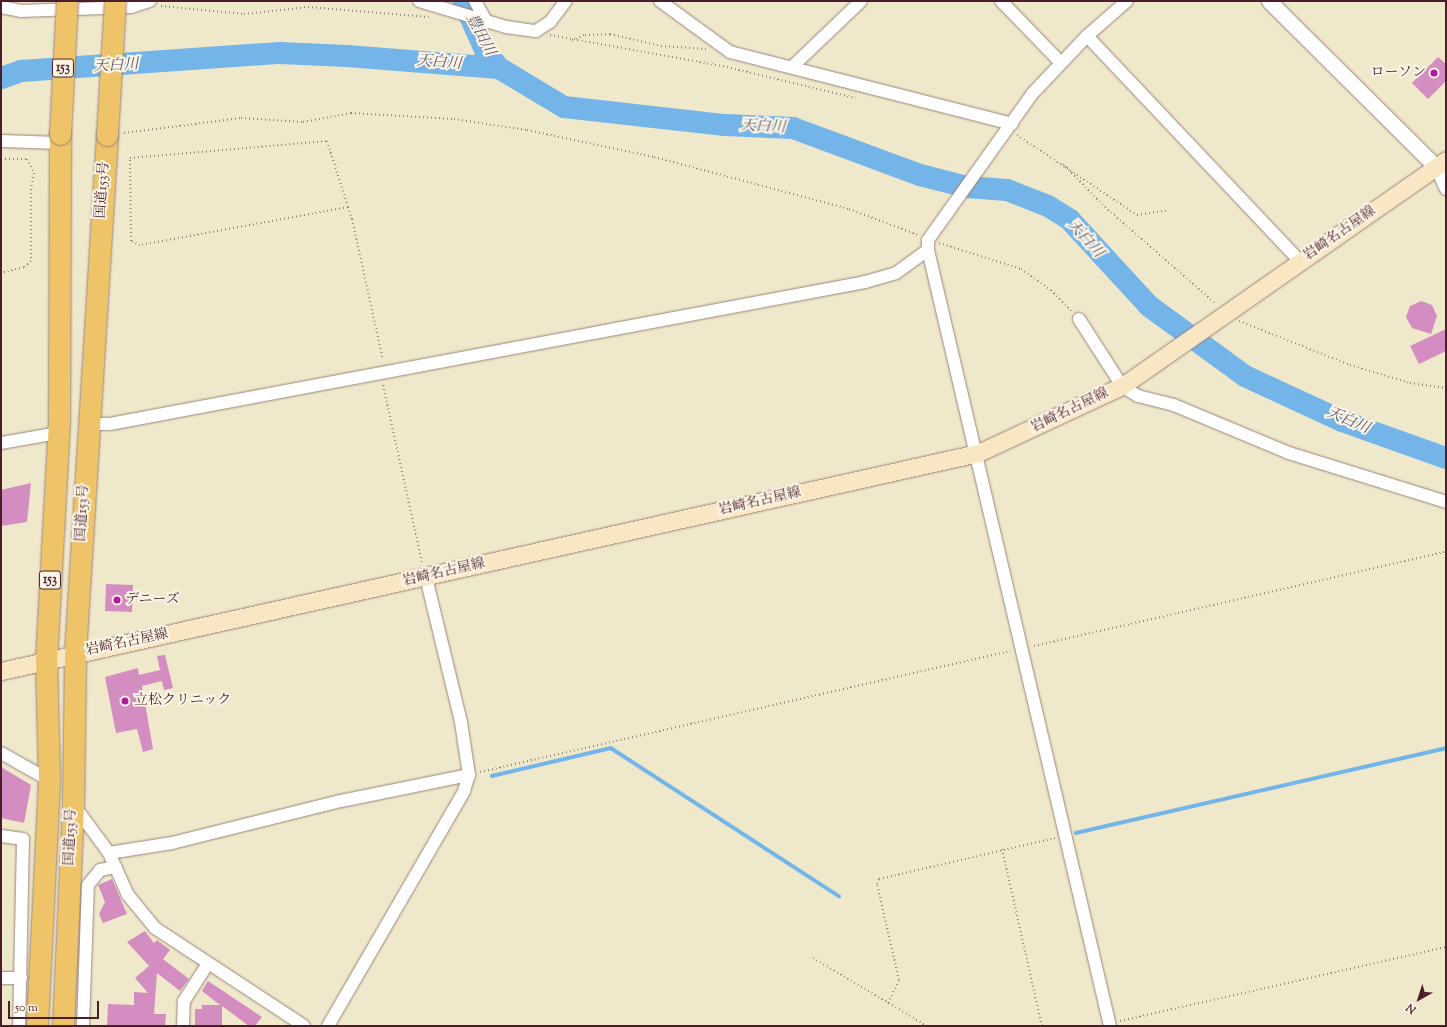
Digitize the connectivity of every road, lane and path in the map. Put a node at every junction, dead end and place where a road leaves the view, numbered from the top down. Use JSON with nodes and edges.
{"nodes":[{"id":1,"x":67,"y":1,"type":"edge"},
{"id":2,"x":115,"y":1,"type":"edge"},
{"id":3,"x":419,"y":1,"type":"edge"},
{"id":4,"x":475,"y":1,"type":"edge"},
{"id":5,"x":566,"y":1,"type":"edge"},
{"id":6,"x":660,"y":1,"type":"edge"},
{"id":7,"x":861,"y":1,"type":"edge"},
{"id":8,"x":1001,"y":1,"type":"edge"},
{"id":9,"x":1127,"y":1,"type":"edge"},
{"id":10,"x":1269,"y":1,"type":"edge"},
{"id":11,"x":146,"y":2,"type":"edge"},
{"id":12,"x":1,"y":7,"type":"edge"},
{"id":13,"x":436,"y":18,"type":"dead end"},
{"id":14,"x":484,"y":21,"type":"junction"},
{"id":15,"x":536,"y":32,"type":"junction"},
{"id":16,"x":1087,"y":36,"type":"junction"},
{"id":17,"x":570,"y":41,"type":"junction"},
{"id":18,"x":721,"y":46,"type":"junction"},
{"id":19,"x":1061,"y":63,"type":"junction"},
{"id":20,"x":792,"y":67,"type":"junction"},
{"id":21,"x":863,"y":99,"type":"dead end"},
{"id":22,"x":1009,"y":130,"type":"junction"},
{"id":23,"x":107,"y":135,"type":"junction"},
{"id":24,"x":60,"y":138,"type":"junction"},
{"id":25,"x":1,"y":141,"type":"edge"},
{"id":26,"x":1,"y":159,"type":"edge"},
{"id":27,"x":1059,"y":160,"type":"junction"},
{"id":28,"x":1441,"y":163,"type":"edge"},
{"id":29,"x":1446,"y":189,"type":"edge"},
{"id":30,"x":348,"y":207,"type":"junction"},
{"id":31,"x":1169,"y":210,"type":"dead end"},
{"id":32,"x":930,"y":242,"type":"junction"},
{"id":33,"x":1165,"y":260,"type":"dead end"},
{"id":34,"x":1300,"y":262,"type":"junction"},
{"id":35,"x":1,"y":273,"type":"edge"},
{"id":36,"x":1079,"y":319,"type":"joint"},
{"id":37,"x":1296,"y":346,"type":"dead end"},
{"id":38,"x":383,"y":373,"type":"junction"},
{"id":39,"x":1122,"y":386,"type":"junction"},
{"id":40,"x":1446,"y":388,"type":"edge"},
{"id":41,"x":88,"y":424,"type":"junction"},
{"id":42,"x":58,"y":433,"type":"junction"},
{"id":43,"x":1,"y":443,"type":"edge"},
{"id":44,"x":978,"y":453,"type":"junction"},
{"id":45,"x":1446,"y":502,"type":"edge"},
{"id":46,"x":1446,"y":552,"type":"edge"},
{"id":47,"x":426,"y":577,"type":"junction"},
{"id":48,"x":1023,"y":648,"type":"junction"},
{"id":49,"x":74,"y":654,"type":"junction"},
{"id":50,"x":46,"y":661,"type":"junction"},
{"id":51,"x":1,"y":671,"type":"edge"},
{"id":52,"x":1,"y":753,"type":"edge"},
{"id":53,"x":469,"y":774,"type":"junction"},
{"id":54,"x":49,"y":780,"type":"junction"},
{"id":55,"x":73,"y":803,"type":"junction"},
{"id":56,"x":1,"y":836,"type":"edge"},
{"id":57,"x":1066,"y":836,"type":"junction"},
{"id":58,"x":1002,"y":849,"type":"junction"},
{"id":59,"x":109,"y":853,"type":"junction"},
{"id":60,"x":116,"y":867,"type":"junction"},
{"id":61,"x":1446,"y":947,"type":"edge"},
{"id":62,"x":813,"y":958,"type":"dead end"},
{"id":63,"x":207,"y":965,"type":"junction"},
{"id":64,"x":1,"y":978,"type":"edge"},
{"id":65,"x":21,"y":978,"type":"junction"},
{"id":66,"x":888,"y":1003,"type":"junction"},
{"id":67,"x":1109,"y":1025,"type":"edge"},
{"id":68,"x":19,"y":1026,"type":"edge"},
{"id":69,"x":37,"y":1026,"type":"edge"},
{"id":70,"x":63,"y":1026,"type":"edge"},
{"id":71,"x":83,"y":1026,"type":"edge"},
{"id":72,"x":183,"y":1026,"type":"edge"},
{"id":73,"x":304,"y":1026,"type":"edge"},
{"id":74,"x":328,"y":1026,"type":"edge"},
{"id":75,"x":926,"y":1026,"type":"edge"},
{"id":76,"x":1042,"y":1026,"type":"edge"}],
"edges":[{"from":1,"to":24,"type":"highway","name":"国道153号","number":"153","bridge":true},
{"from":2,"to":23,"type":"highway","name":"国道153号","number":"153","bridge":true},
{"from":3,"to":14,"type":"street"},
{"from":4,"to":14,"type":"street"},
{"from":5,"to":15,"type":"street"},
{"from":6,"to":18,"type":"street"},
{"from":7,"to":20,"type":"street"},
{"from":8,"to":19,"type":"street"},
{"from":9,"to":16,"type":"street"},
{"from":10,"to":28,"type":"street"},
{"from":11,"to":12,"type":"street"},
{"from":11,"to":13,"type":"path"},
{"from":14,"to":15,"type":"street"},
{"from":15,"to":17,"type":"path"},
{"from":16,"to":19,"type":"street"},
{"from":16,"to":34,"type":"street"},
{"from":17,"to":18,"type":"path"},
{"from":17,"to":21,"type":"path"},
{"from":18,"to":20,"type":"street"},
{"from":19,"to":22,"type":"street"},
{"from":20,"to":22,"type":"street"},
{"from":22,"to":27,"type":"path"},
{"from":22,"to":32,"type":"street"},
{"from":23,"to":32,"type":"path"},
{"from":23,"to":41,"type":"highway","name":"国道153号","number":"153"},
{"from":24,"to":25,"type":"street"},
{"from":24,"to":42,"type":"highway","name":"国道153号","number":"153"},
{"from":26,"to":35,"type":"path"},
{"from":27,"to":31,"type":"path"},
{"from":27,"to":33,"type":"path"},
{"from":28,"to":29,"type":"street"},
{"from":28,"to":34,"type":"main road","name":"岩崎名古屋線"},
{"from":30,"to":30,"type":"path"},
{"from":30,"to":38,"type":"path"},
{"from":32,"to":36,"type":"path"},
{"from":32,"to":38,"type":"street"},
{"from":32,"to":44,"type":"street"},
{"from":34,"to":39,"type":"main road","name":"岩崎名古屋線"},
{"from":36,"to":39,"type":"street"},
{"from":37,"to":40,"type":"path"},
{"from":38,"to":41,"type":"street"},
{"from":38,"to":47,"type":"path"},
{"from":39,"to":44,"type":"main road","name":"岩崎名古屋線"},
{"from":39,"to":45,"type":"street"},
{"from":41,"to":49,"type":"highway","name":"国道153号","number":"153"},
{"from":42,"to":43,"type":"street"},
{"from":42,"to":50,"type":"highway","name":"国道153号","number":"153"},
{"from":44,"to":47,"type":"main road","name":"岩崎名古屋線"},
{"from":44,"to":48,"type":"street"},
{"from":46,"to":48,"type":"path"},
{"from":47,"to":49,"type":"main road","name":"岩崎名古屋線"},
{"from":47,"to":53,"type":"street"},
{"from":48,"to":53,"type":"path"},
{"from":48,"to":57,"type":"street"},
{"from":49,"to":50,"type":"main road","name":"岩崎名古屋線"},
{"from":49,"to":55,"type":"highway","name":"国道153号","number":"153"},
{"from":50,"to":51,"type":"main road","name":"岩崎名古屋線"},
{"from":50,"to":54,"type":"highway","name":"国道153号","number":"153"},
{"from":52,"to":54,"type":"street"},
{"from":53,"to":59,"type":"street"},
{"from":53,"to":74,"type":"street"},
{"from":54,"to":69,"type":"highway","name":"国道153号","number":"153"},
{"from":55,"to":59,"type":"street"},
{"from":55,"to":70,"type":"highway","name":"国道153号","number":"153"},
{"from":56,"to":65,"type":"street"},
{"from":57,"to":58,"type":"path"},
{"from":57,"to":67,"type":"street"},
{"from":58,"to":66,"type":"path"},
{"from":58,"to":76,"type":"path"},
{"from":59,"to":60,"type":"street"},
{"from":60,"to":63,"type":"street"},
{"from":60,"to":71,"type":"street"},
{"from":61,"to":67,"type":"path"},
{"from":62,"to":66,"type":"path"},
{"from":63,"to":72,"type":"street"},
{"from":63,"to":73,"type":"street"},
{"from":64,"to":65,"type":"street"},
{"from":65,"to":68,"type":"street"},
{"from":66,"to":75,"type":"path"}]}
